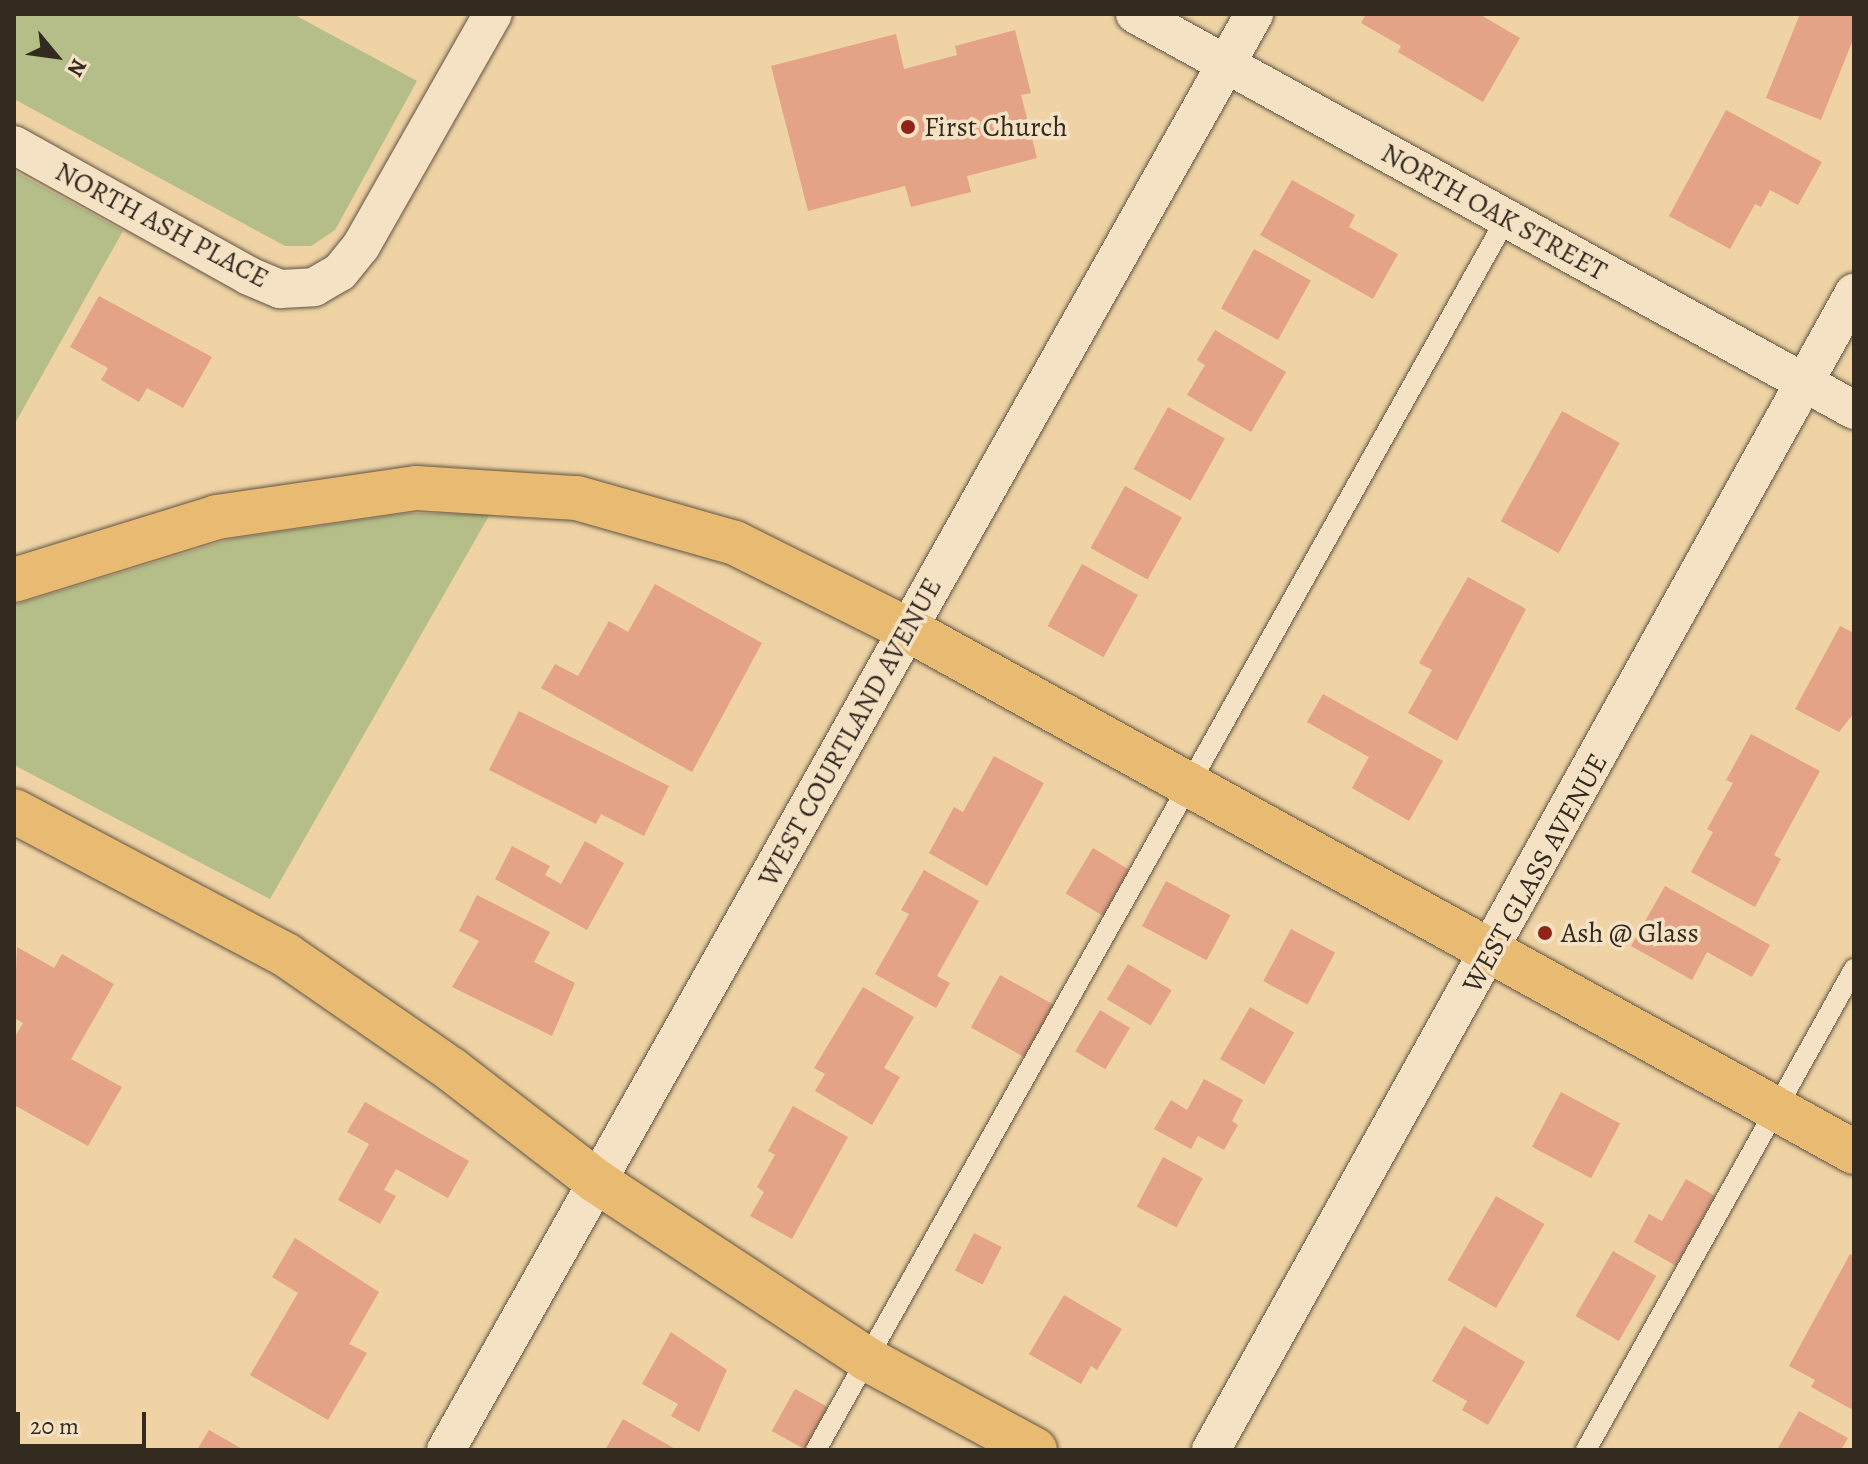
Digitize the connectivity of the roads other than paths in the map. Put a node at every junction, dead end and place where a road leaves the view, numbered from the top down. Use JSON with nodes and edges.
{"nodes":[{"id":1,"x":493,"y":14,"type":"edge"},
{"id":2,"x":1135,"y":14,"type":"edge"},
{"id":3,"x":1254,"y":14,"type":"edge"},
{"id":4,"x":1227,"y":66,"type":"junction"},
{"id":5,"x":14,"y":145,"type":"edge"},
{"id":6,"x":1506,"y":219,"type":"junction"},
{"id":7,"x":1854,"y":293,"type":"edge"},
{"id":8,"x":1805,"y":383,"type":"junction"},
{"id":9,"x":1854,"y":410,"type":"edge"},
{"id":10,"x":14,"y":580,"type":"edge"},
{"id":11,"x":907,"y":629,"type":"junction"},
{"id":12,"x":1188,"y":786,"type":"junction"},
{"id":13,"x":14,"y":811,"type":"edge"},
{"id":14,"x":1491,"y":953,"type":"junction"},
{"id":15,"x":1854,"y":969,"type":"edge"},
{"id":16,"x":1776,"y":1110,"type":"junction"},
{"id":17,"x":1854,"y":1152,"type":"edge"},
{"id":18,"x":596,"y":1181,"type":"junction"},
{"id":19,"x":867,"y":1359,"type":"junction"},
{"id":20,"x":446,"y":1450,"type":"edge"},
{"id":21,"x":816,"y":1450,"type":"edge"},
{"id":22,"x":1035,"y":1450,"type":"edge"},
{"id":23,"x":1211,"y":1450,"type":"edge"},
{"id":24,"x":1586,"y":1450,"type":"edge"}],
"edges":[{"from":1,"to":5,"type":"street","name":"NORTH ASH PLACE"},
{"from":2,"to":4,"type":"street","name":"NORTH OAK STREET"},
{"from":3,"to":4,"type":"street","name":"WEST COURTLAND AVENUE"},
{"from":4,"to":6,"type":"street","name":"NORTH OAK STREET"},
{"from":4,"to":11,"type":"street","name":"WEST COURTLAND AVENUE"},
{"from":6,"to":8,"type":"street","name":"NORTH OAK STREET"},
{"from":6,"to":12,"type":"lane"},
{"from":7,"to":8,"type":"street","name":"WEST GLASS AVENUE"},
{"from":8,"to":9,"type":"street","name":"NORTH OAK STREET"},
{"from":8,"to":14,"type":"street","name":"WEST GLASS AVENUE"},
{"from":10,"to":11,"type":"main road"},
{"from":11,"to":12,"type":"main road"},
{"from":11,"to":18,"type":"street","name":"WEST COURTLAND AVENUE"},
{"from":12,"to":14,"type":"main road"},
{"from":12,"to":19,"type":"lane"},
{"from":13,"to":18,"type":"main road"},
{"from":14,"to":16,"type":"main road"},
{"from":14,"to":23,"type":"street","name":"WEST GLASS AVENUE"},
{"from":15,"to":16,"type":"lane"},
{"from":16,"to":17,"type":"main road"},
{"from":16,"to":24,"type":"lane"},
{"from":18,"to":19,"type":"main road"},
{"from":18,"to":20,"type":"street","name":"WEST COURTLAND AVENUE"},
{"from":19,"to":21,"type":"lane"},
{"from":19,"to":22,"type":"main road"}]}
